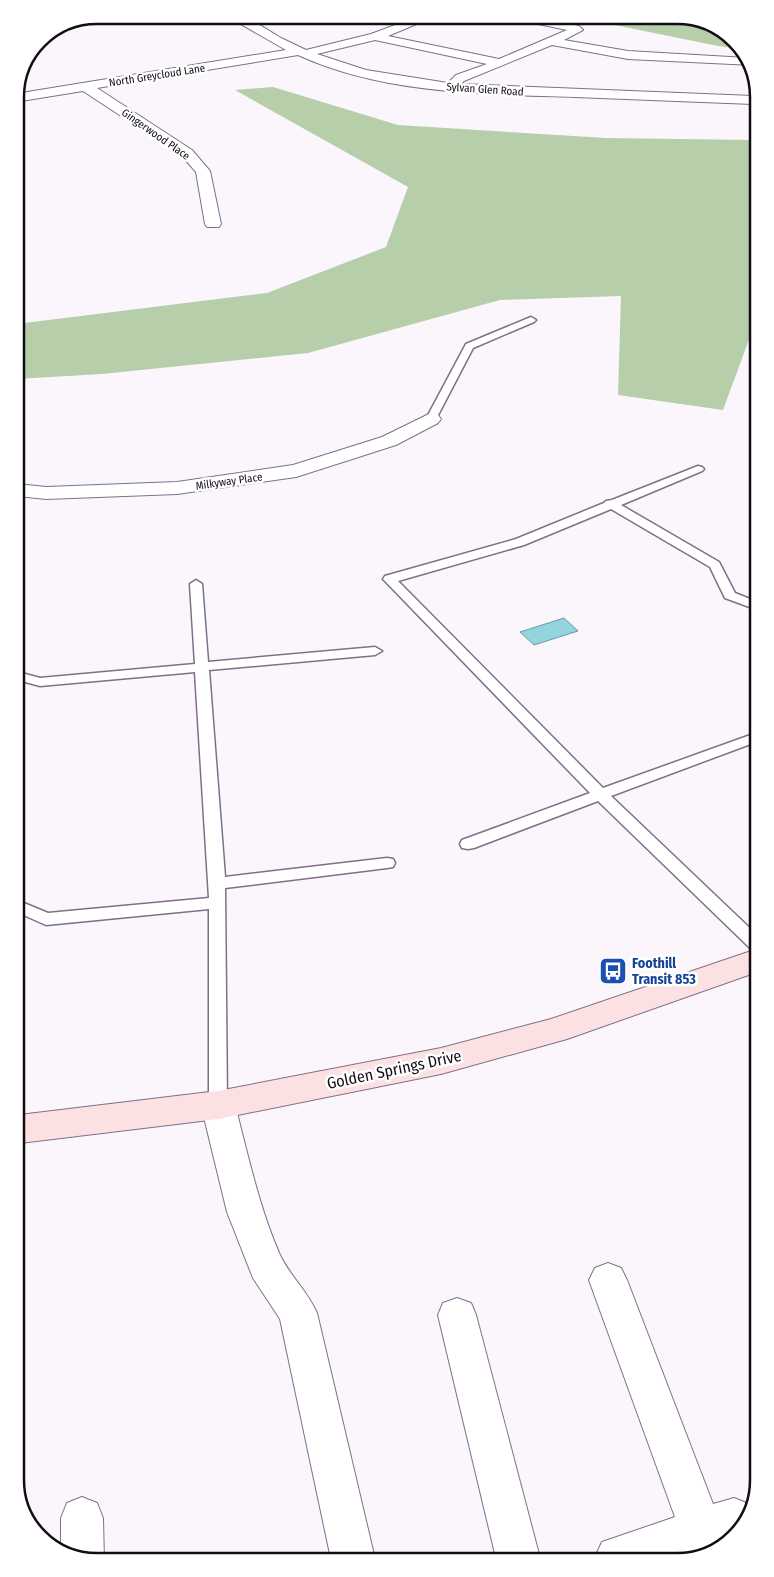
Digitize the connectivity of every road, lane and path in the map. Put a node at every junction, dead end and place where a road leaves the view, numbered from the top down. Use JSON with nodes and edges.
{"nodes":[{"id":1,"x":252,"y":24,"type":"edge"},
{"id":2,"x":411,"y":24,"type":"edge"},
{"id":3,"x":555,"y":24,"type":"edge"},
{"id":4,"x":375,"y":36,"type":"junction"},
{"id":5,"x":551,"y":41,"type":"junction"},
{"id":6,"x":301,"y":53,"type":"junction"},
{"id":7,"x":677,"y":59,"type":"junction"},
{"id":8,"x":742,"y":62,"type":"edge"},
{"id":9,"x":500,"y":63,"type":"junction"},
{"id":10,"x":678,"y":73,"type":"dead end"},
{"id":11,"x":86,"y":87,"type":"junction"},
{"id":12,"x":451,"y":87,"type":"junction"},
{"id":13,"x":24,"y":97,"type":"edge"},
{"id":14,"x":750,"y":100,"type":"edge"},
{"id":15,"x":212,"y":224,"type":"dead end"},
{"id":16,"x":531,"y":320,"type":"dead end"},
{"id":17,"x":431,"y":419,"type":"joint"},
{"id":18,"x":698,"y":469,"type":"dead end"},
{"id":19,"x":24,"y":491,"type":"edge"},
{"id":20,"x":610,"y":503,"type":"junction"},
{"id":21,"x":196,"y":584,"type":"dead end"},
{"id":22,"x":750,"y":603,"type":"edge"},
{"id":23,"x":375,"y":651,"type":"dead end"},
{"id":24,"x":202,"y":667,"type":"junction"},
{"id":25,"x":24,"y":678,"type":"edge"},
{"id":26,"x":750,"y":739,"type":"edge"},
{"id":27,"x":601,"y":795,"type":"junction"},
{"id":28,"x":468,"y":844,"type":"dead end"},
{"id":29,"x":387,"y":863,"type":"dead end"},
{"id":30,"x":217,"y":882,"type":"junction"},
{"id":31,"x":217,"y":903,"type":"junction"},
{"id":32,"x":24,"y":909,"type":"edge"},
{"id":33,"x":750,"y":938,"type":"edge"},
{"id":34,"x":750,"y":962,"type":"edge"},
{"id":35,"x":218,"y":1105,"type":"junction"},
{"id":36,"x":24,"y":1129,"type":"edge"},
{"id":37,"x":608,"y":1280,"type":"dead end"},
{"id":38,"x":457,"y":1315,"type":"dead end"},
{"id":39,"x":82,"y":1518,"type":"dead end"},
{"id":40,"x":83,"y":1552,"type":"edge"},
{"id":41,"x":352,"y":1553,"type":"edge"},
{"id":42,"x":517,"y":1553,"type":"edge"},
{"id":43,"x":630,"y":1553,"type":"edge"}],
"edges":[{"from":1,"to":6,"type":"street","name":"Sylvan Glen Road"},
{"from":2,"to":4,"type":"street","name":"North Greycloud Lane"},
{"from":3,"to":5,"type":"street"},
{"from":4,"to":6,"type":"street","name":"North Greycloud Lane"},
{"from":4,"to":9,"type":"street"},
{"from":5,"to":7,"type":"street"},
{"from":5,"to":9,"type":"street"},
{"from":6,"to":11,"type":"street","name":"North Greycloud Lane"},
{"from":6,"to":12,"type":"street","name":"Sylvan Glen Road"},
{"from":7,"to":8,"type":"street"},
{"from":7,"to":10,"type":"street"},
{"from":9,"to":12,"type":"street"},
{"from":11,"to":13,"type":"street","name":"North Greycloud Lane"},
{"from":11,"to":15,"type":"street","name":"Gingerwood Place"},
{"from":12,"to":14,"type":"street","name":"Sylvan Glen Road"},
{"from":16,"to":17,"type":"lane"},
{"from":17,"to":19,"type":"street","name":"Milkyway Place"},
{"from":18,"to":20,"type":"lane"},
{"from":20,"to":22,"type":"lane"},
{"from":20,"to":27,"type":"lane"},
{"from":21,"to":24,"type":"lane"},
{"from":23,"to":24,"type":"lane"},
{"from":24,"to":25,"type":"lane"},
{"from":24,"to":30,"type":"lane"},
{"from":26,"to":27,"type":"lane"},
{"from":27,"to":28,"type":"lane"},
{"from":27,"to":33,"type":"lane"},
{"from":29,"to":30,"type":"lane"},
{"from":30,"to":31,"type":"lane"},
{"from":31,"to":32,"type":"lane"},
{"from":31,"to":35,"type":"lane"},
{"from":34,"to":35,"type":"main road","name":"Golden Springs Drive"},
{"from":35,"to":36,"type":"main road","name":"Golden Springs Drive"},
{"from":35,"to":41,"type":"street"},
{"from":37,"to":43,"type":"street"},
{"from":38,"to":42,"type":"street"},
{"from":39,"to":40,"type":"street"}]}
